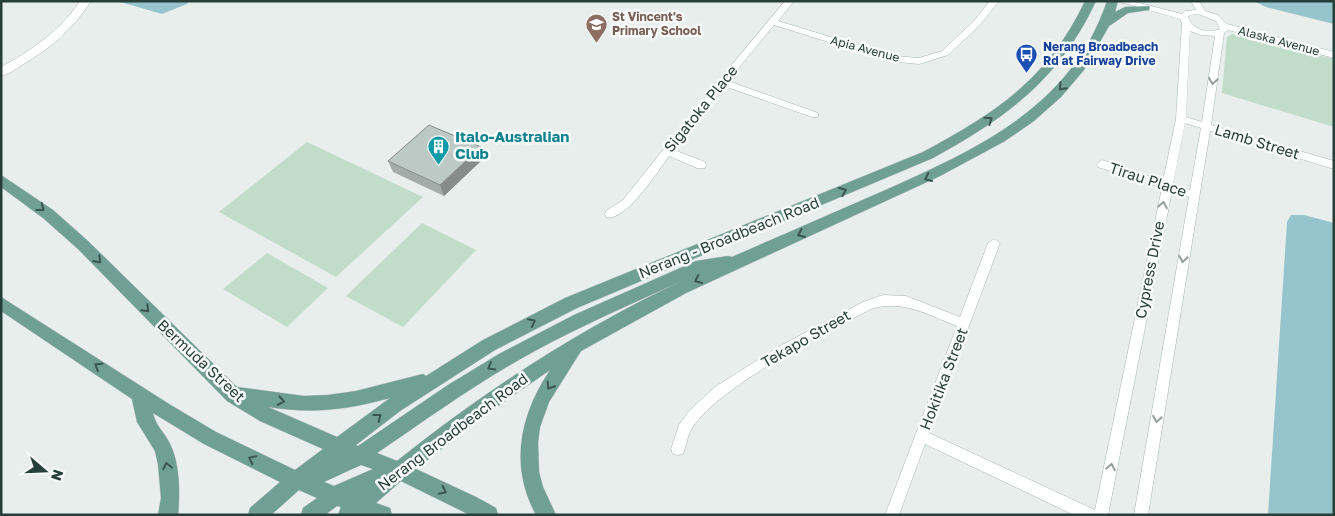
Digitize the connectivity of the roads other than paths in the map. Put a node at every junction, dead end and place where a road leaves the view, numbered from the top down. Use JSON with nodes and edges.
{"nodes":[{"id":1,"x":76,"y":1,"type":"edge"},
{"id":2,"x":86,"y":1,"type":"edge"},
{"id":3,"x":790,"y":1,"type":"edge"},
{"id":4,"x":996,"y":1,"type":"edge"},
{"id":5,"x":1081,"y":1,"type":"edge"},
{"id":6,"x":1091,"y":1,"type":"edge"},
{"id":7,"x":1113,"y":1,"type":"edge"},
{"id":8,"x":1121,"y":1,"type":"edge"},
{"id":9,"x":1195,"y":1,"type":"edge"},
{"id":10,"x":1140,"y":4,"type":"edge"},
{"id":11,"x":1202,"y":13,"type":"junction"},
{"id":12,"x":1185,"y":20,"type":"junction"},
{"id":13,"x":1083,"y":21,"type":"junction"},
{"id":14,"x":773,"y":22,"type":"junction"},
{"id":15,"x":1104,"y":25,"type":"junction"},
{"id":16,"x":1222,"y":30,"type":"junction"},
{"id":17,"x":51,"y":35,"type":"junction"},
{"id":18,"x":1334,"y":55,"type":"edge"},
{"id":19,"x":2,"y":69,"type":"edge"},
{"id":20,"x":722,"y":82,"type":"junction"},
{"id":21,"x":815,"y":115,"type":"dead end"},
{"id":22,"x":1181,"y":119,"type":"junction"},
{"id":23,"x":1206,"y":127,"type":"junction"},
{"id":24,"x":667,"y":151,"type":"junction"},
{"id":25,"x":1102,"y":164,"type":"dead end"},
{"id":26,"x":701,"y":165,"type":"dead end"},
{"id":27,"x":1334,"y":165,"type":"edge"},
{"id":28,"x":1,"y":180,"type":"edge"},
{"id":29,"x":1166,"y":186,"type":"junction"},
{"id":30,"x":1194,"y":195,"type":"junction"},
{"id":31,"x":610,"y":214,"type":"dead end"},
{"id":32,"x":994,"y":244,"type":"dead end"},
{"id":33,"x":742,"y":260,"type":"junction"},
{"id":34,"x":1,"y":303,"type":"edge"},
{"id":35,"x":965,"y":324,"type":"junction"},
{"id":36,"x":575,"y":344,"type":"junction"},
{"id":37,"x":432,"y":380,"type":"junction"},
{"id":38,"x":139,"y":393,"type":"junction"},
{"id":39,"x":233,"y":395,"type":"junction"},
{"id":40,"x":922,"y":436,"type":"junction"},
{"id":41,"x":339,"y":446,"type":"junction"},
{"id":42,"x":678,"y":449,"type":"dead end"},
{"id":43,"x":359,"y":455,"type":"junction"},
{"id":44,"x":398,"y":471,"type":"junction"},
{"id":45,"x":299,"y":481,"type":"junction"},
{"id":46,"x":335,"y":496,"type":"junction"},
{"id":47,"x":353,"y":510,"type":"edge"},
{"id":48,"x":168,"y":515,"type":"edge"},
{"id":49,"x":257,"y":515,"type":"edge"},
{"id":50,"x":310,"y":515,"type":"edge"},
{"id":51,"x":383,"y":515,"type":"edge"},
{"id":52,"x":489,"y":515,"type":"edge"},
{"id":53,"x":547,"y":515,"type":"edge"},
{"id":54,"x":892,"y":515,"type":"edge"},
{"id":55,"x":1090,"y":515,"type":"edge"},
{"id":56,"x":1101,"y":515,"type":"edge"},
{"id":57,"x":1141,"y":515,"type":"edge"}],
"edges":[{"from":1,"to":17,"type":"street"},
{"from":2,"to":17,"type":"street"},
{"from":3,"to":14,"type":"street","name":"Sigatoka Place"},
{"from":4,"to":14,"type":"street","name":"Apia Avenue"},
{"from":5,"to":13,"type":"main road"},
{"from":6,"to":13,"type":"main road","name":"Nerang - Broadbeach Road"},
{"from":7,"to":15,"type":"main road","name":"Nerang - Broadbeach Road"},
{"from":8,"to":10,"type":"street"},
{"from":9,"to":11,"type":"street"},
{"from":10,"to":12,"type":"street"},
{"from":10,"to":15,"type":"main road"},
{"from":11,"to":12,"type":"street"},
{"from":11,"to":16,"type":"street"},
{"from":12,"to":16,"type":"street"},
{"from":12,"to":22,"type":"street","name":"Cypress Drive"},
{"from":37,"to":13,"type":"main road","name":"Nerang - Broadbeach Road","one_way":true},
{"from":14,"to":20,"type":"street","name":"Sigatoka Place"},
{"from":15,"to":33,"type":"main road","name":"Nerang - Broadbeach Road","one_way":true},
{"from":16,"to":18,"type":"street","name":"Alaska Avenue"},
{"from":16,"to":23,"type":"street","name":"Cypress Drive","one_way":true},
{"from":17,"to":19,"type":"street"},
{"from":20,"to":21,"type":"street"},
{"from":20,"to":24,"type":"street","name":"Sigatoka Place"},
{"from":22,"to":23,"type":"street","name":"Lamb Street"},
{"from":22,"to":29,"type":"street","name":"Cypress Drive"},
{"from":23,"to":27,"type":"street","name":"Lamb Street"},
{"from":23,"to":30,"type":"street","name":"Cypress Drive"},
{"from":24,"to":26,"type":"street"},
{"from":24,"to":31,"type":"street","name":"Sigatoka Place"},
{"from":25,"to":29,"type":"street","name":"Tirau Place"},
{"from":28,"to":39,"type":"main road","name":"Bermuda Street","one_way":true},
{"from":29,"to":30,"type":"street","name":"Tirau Place"},
{"from":56,"to":29,"type":"street","name":"Cypress Drive","one_way":true},
{"from":30,"to":57,"type":"street","name":"Cypress Drive","one_way":true},
{"from":32,"to":35,"type":"street","name":"Hokitika Street"},
{"from":33,"to":36,"type":"main road","name":"Nerang - Broadbeach Road","one_way":true},
{"from":33,"to":43,"type":"main road","one_way":true},
{"from":38,"to":34,"type":"main road","one_way":true},
{"from":35,"to":40,"type":"street","name":"Hokitika Street"},
{"from":35,"to":42,"type":"street","name":"Tekapo Street"},
{"from":36,"to":44,"type":"main road","name":"Nerang Broadbeach Road"},
{"from":36,"to":53,"type":"main road","one_way":true},
{"from":39,"to":37,"type":"main road","one_way":true},
{"from":41,"to":37,"type":"main road","name":"Nerang - Broadbeach Road","one_way":true},
{"from":45,"to":38,"type":"main road","one_way":true},
{"from":48,"to":38,"type":"main road","one_way":true},
{"from":39,"to":41,"type":"main road","name":"Bermuda Street"},
{"from":40,"to":54,"type":"street","name":"Hokitika Street"},
{"from":40,"to":55,"type":"street"},
{"from":41,"to":43,"type":"main road","name":"Bermuda Street"},
{"from":41,"to":45,"type":"main road"},
{"from":43,"to":44,"type":"main road","name":"Bermuda Street"},
{"from":43,"to":45,"type":"main road"},
{"from":44,"to":46,"type":"main road"},
{"from":44,"to":47,"type":"main road","name":"Nerang Broadbeach Road"},
{"from":44,"to":52,"type":"main road","name":"Bermuda Street","one_way":true},
{"from":45,"to":46,"type":"main road"},
{"from":45,"to":49,"type":"main road"},
{"from":46,"to":47,"type":"main road"},
{"from":46,"to":50,"type":"main road"},
{"from":47,"to":51,"type":"main road"}]}
